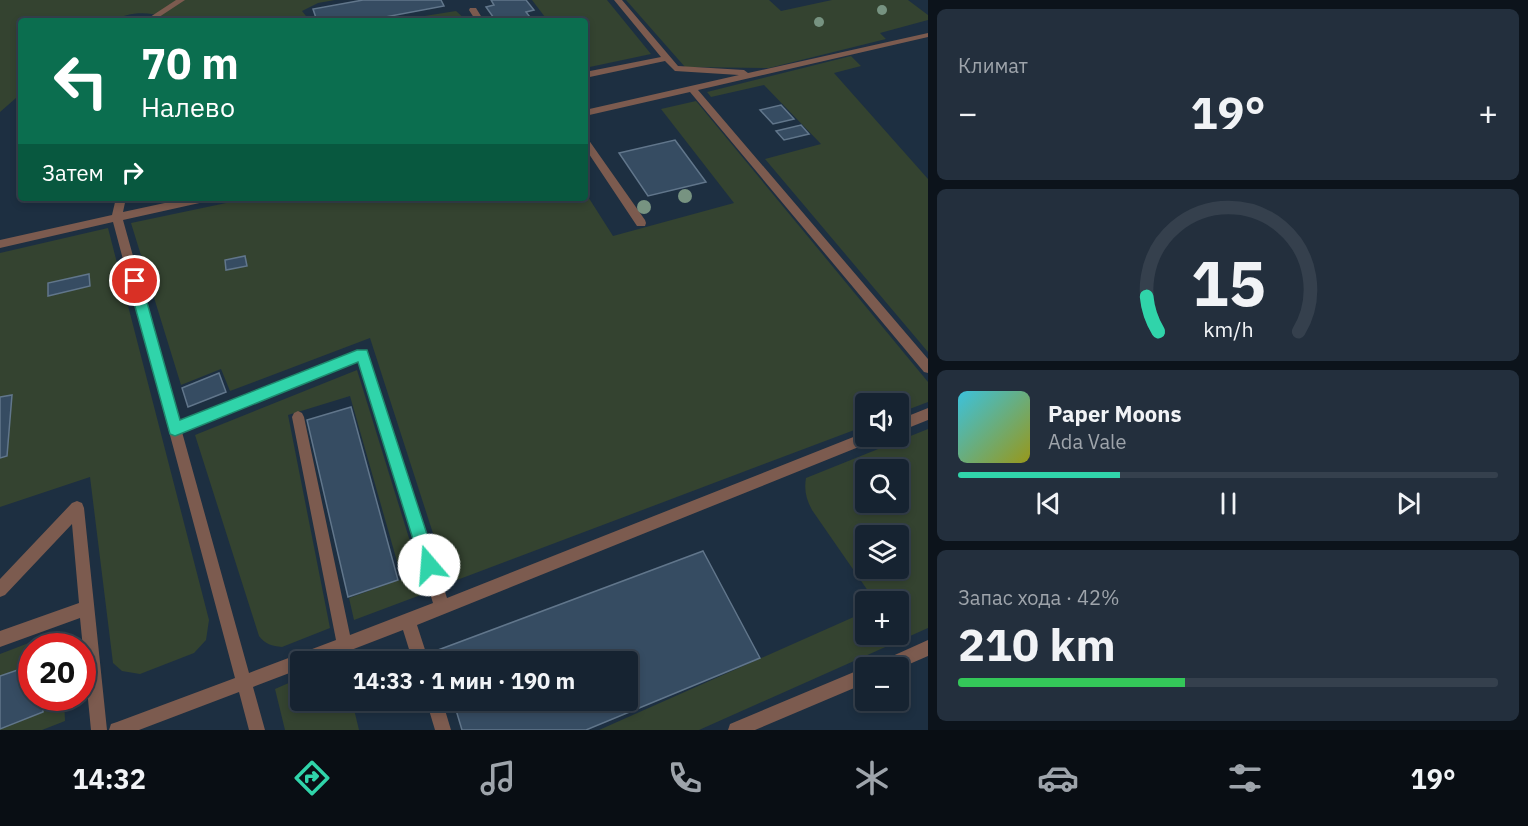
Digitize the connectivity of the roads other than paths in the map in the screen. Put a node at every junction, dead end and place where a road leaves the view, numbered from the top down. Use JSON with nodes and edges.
{"nodes":[{"id":1,"x":181,"y":0,"type":"edge"},
{"id":2,"x":618,"y":0,"type":"edge"},
{"id":3,"x":473,"y":10,"type":"dead end"},
{"id":4,"x":153,"y":18,"type":"edge"},
{"id":5,"x":478,"y":18,"type":"edge"},
{"id":6,"x":926,"y":37,"type":"edge"},
{"id":7,"x":667,"y":58,"type":"junction"},
{"id":8,"x":588,"y":74,"type":"edge"},
{"id":9,"x":758,"y":74,"type":"junction"},
{"id":10,"x":692,"y":89,"type":"junction"},
{"id":11,"x":588,"y":112,"type":"edge"},
{"id":12,"x":588,"y":145,"type":"edge"},
{"id":13,"x":120,"y":201,"type":"edge"},
{"id":14,"x":191,"y":201,"type":"edge"},
{"id":15,"x":117,"y":218,"type":"junction"},
{"id":16,"x":640,"y":223,"type":"dead end"},
{"id":17,"x":0,"y":244,"type":"edge"},
{"id":18,"x":928,"y":368,"type":"edge"},
{"id":19,"x":928,"y":414,"type":"edge"},
{"id":20,"x":298,"y":417,"type":"dead end"},
{"id":21,"x":909,"y":422,"type":"edge"},
{"id":22,"x":175,"y":429,"type":"junction"},
{"id":23,"x":855,"y":442,"type":"edge"},
{"id":24,"x":0,"y":590,"type":"edge"},
{"id":25,"x":442,"y":607,"type":"junction"},
{"id":26,"x":87,"y":608,"type":"junction"},
{"id":27,"x":408,"y":621,"type":"junction"},
{"id":28,"x":0,"y":639,"type":"edge"},
{"id":29,"x":344,"y":645,"type":"junction"},
{"id":30,"x":928,"y":648,"type":"edge"},
{"id":31,"x":418,"y":651,"type":"edge"},
{"id":32,"x":907,"y":657,"type":"edge"},
{"id":33,"x":855,"y":680,"type":"edge"},
{"id":34,"x":244,"y":681,"type":"junction"},
{"id":35,"x":437,"y":711,"type":"edge"},
{"id":36,"x":99,"y":730,"type":"edge"},
{"id":37,"x":117,"y":730,"type":"edge"},
{"id":38,"x":257,"y":730,"type":"edge"},
{"id":39,"x":443,"y":730,"type":"edge"},
{"id":40,"x":736,"y":730,"type":"edge"}],
"edges":[{"from":1,"to":4,"type":"lane"},
{"from":2,"to":7,"type":"lane"},
{"from":3,"to":5,"type":"lane"},
{"from":6,"to":9,"type":"lane"},
{"from":7,"to":8,"type":"lane"},
{"from":7,"to":9,"type":"lane"},
{"from":9,"to":10,"type":"lane"},
{"from":10,"to":11,"type":"lane"},
{"from":10,"to":18,"type":"lane"},
{"from":12,"to":16,"type":"lane"},
{"from":13,"to":15,"type":"lane"},
{"from":14,"to":15,"type":"lane"},
{"from":15,"to":17,"type":"lane"},
{"from":15,"to":22,"type":"lane"},
{"from":19,"to":21,"type":"lane"},
{"from":20,"to":29,"type":"lane"},
{"from":22,"to":25,"type":"lane"},
{"from":22,"to":34,"type":"lane"},
{"from":23,"to":25,"type":"lane"},
{"from":24,"to":26,"type":"lane"},
{"from":25,"to":27,"type":"lane"},
{"from":26,"to":28,"type":"lane"},
{"from":26,"to":36,"type":"lane"},
{"from":27,"to":29,"type":"lane"},
{"from":27,"to":31,"type":"lane"},
{"from":29,"to":34,"type":"lane"},
{"from":30,"to":32,"type":"lane"},
{"from":33,"to":40,"type":"lane"},
{"from":34,"to":37,"type":"lane"},
{"from":34,"to":38,"type":"lane"},
{"from":35,"to":39,"type":"lane"}]}
